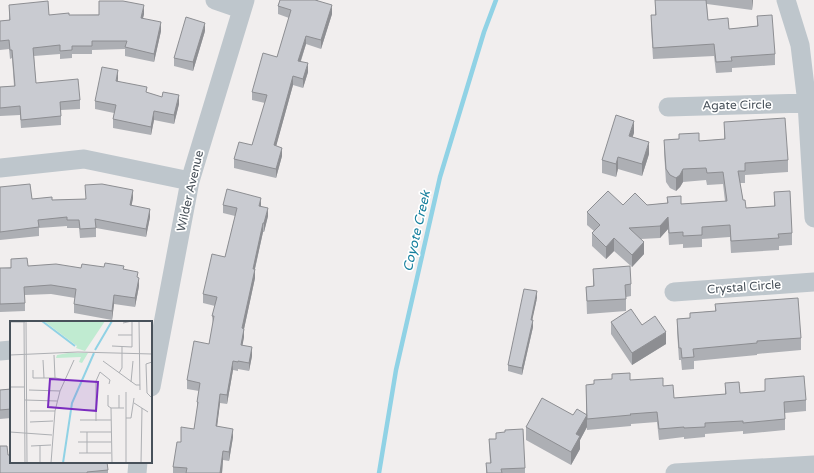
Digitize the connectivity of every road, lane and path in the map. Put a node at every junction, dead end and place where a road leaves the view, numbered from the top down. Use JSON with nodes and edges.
{"nodes":[{"id":1,"x":215,"y":0,"type":"edge"},
{"id":2,"x":786,"y":0,"type":"edge"},
{"id":3,"x":243,"y":5,"type":"edge"},
{"id":4,"x":806,"y":103,"type":"junction"},
{"id":5,"x":668,"y":107,"type":"dead end"},
{"id":6,"x":0,"y":168,"type":"edge"},
{"id":7,"x":190,"y":181,"type":"junction"},
{"id":8,"x":814,"y":218,"type":"edge"},
{"id":9,"x":814,"y":282,"type":"edge"},
{"id":10,"x":674,"y":292,"type":"dead end"},
{"id":11,"x":10,"y":350,"type":"edge"},
{"id":12,"x":0,"y":351,"type":"edge"},
{"id":13,"x":153,"y":362,"type":"edge"},
{"id":14,"x":152,"y":374,"type":"edge"},
{"id":15,"x":138,"y":463,"type":"edge"},
{"id":16,"x":814,"y":465,"type":"edge"},
{"id":17,"x":136,"y":473,"type":"edge"},
{"id":18,"x":675,"y":473,"type":"edge"}],
"edges":[{"from":1,"to":3,"type":"street"},
{"from":2,"to":4,"type":"street"},
{"from":3,"to":7,"type":"street","name":"Wilder Avenue"},
{"from":4,"to":5,"type":"street","name":"Agate Circle"},
{"from":4,"to":8,"type":"street"},
{"from":6,"to":7,"type":"street"},
{"from":7,"to":13,"type":"street","name":"Wilder Avenue"},
{"from":9,"to":10,"type":"street","name":"Crystal Circle"},
{"from":11,"to":12,"type":"street"},
{"from":13,"to":14,"type":"street","name":"Wilder Avenue"},
{"from":15,"to":17,"type":"street"},
{"from":16,"to":18,"type":"street"}]}
